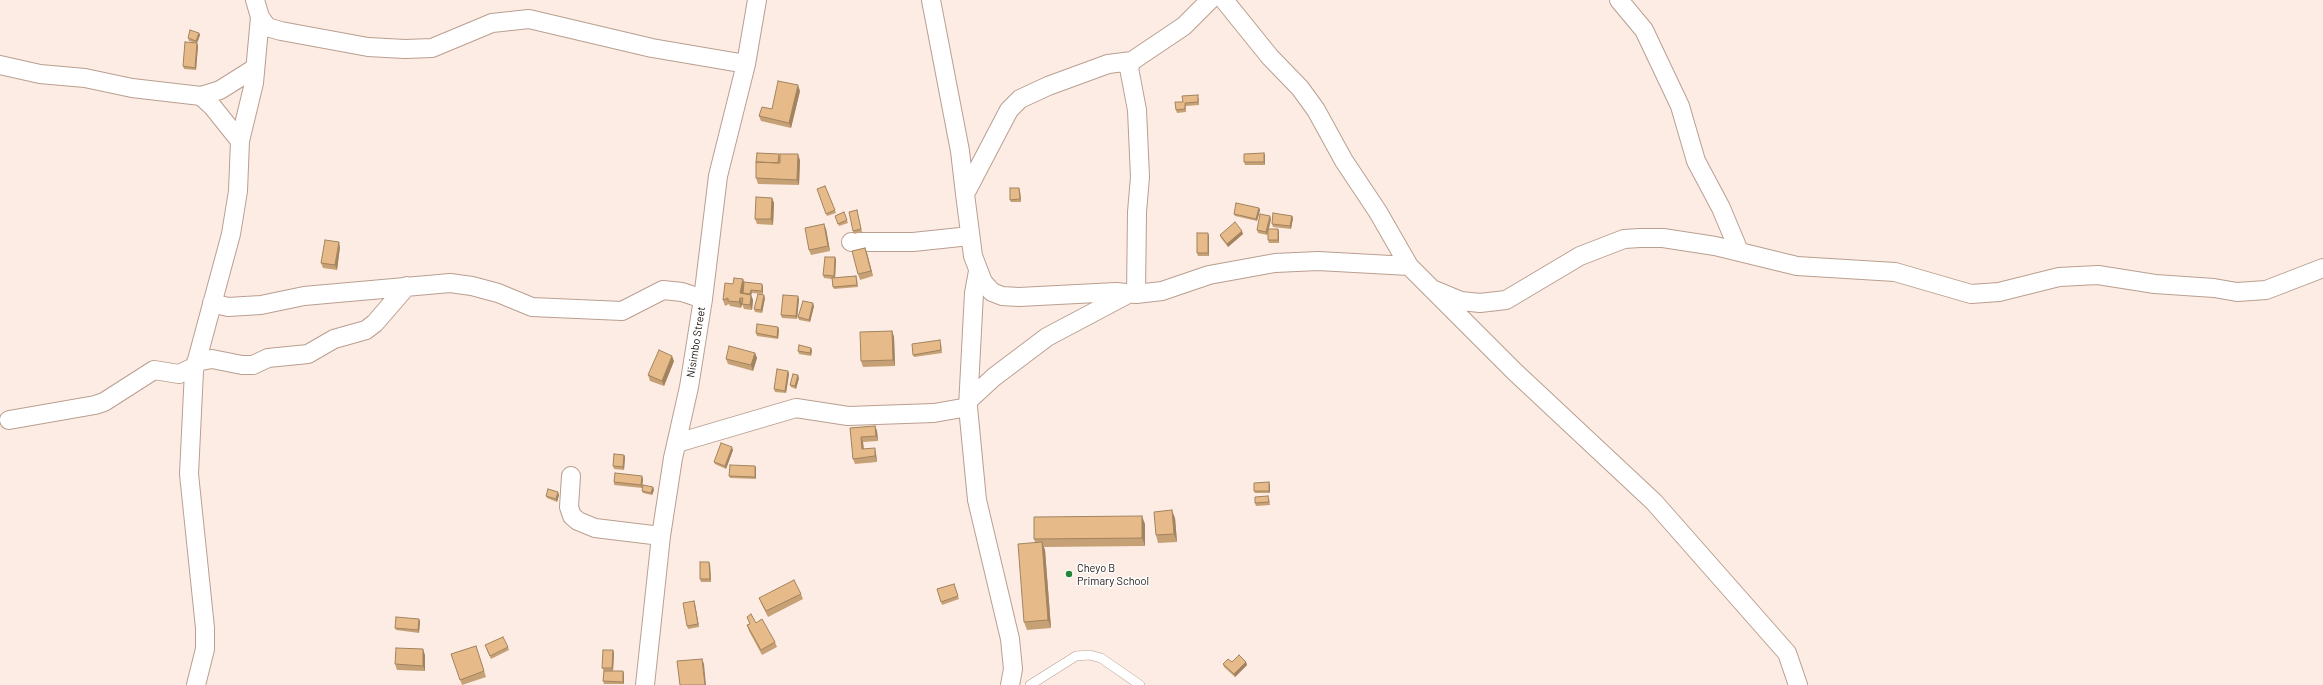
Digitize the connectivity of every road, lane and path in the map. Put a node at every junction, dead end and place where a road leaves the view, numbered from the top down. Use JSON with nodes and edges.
{"nodes":[{"id":1,"x":255,"y":0,"type":"edge"},
{"id":2,"x":758,"y":0,"type":"edge"},
{"id":3,"x":931,"y":0,"type":"edge"},
{"id":4,"x":1210,"y":0,"type":"edge"},
{"id":5,"x":1224,"y":0,"type":"edge"},
{"id":6,"x":1619,"y":0,"type":"edge"},
{"id":7,"x":260,"y":17,"type":"junction"},
{"id":8,"x":1132,"y":61,"type":"junction"},
{"id":9,"x":746,"y":64,"type":"junction"},
{"id":10,"x":0,"y":65,"type":"edge"},
{"id":11,"x":255,"y":68,"type":"junction"},
{"id":12,"x":201,"y":96,"type":"junction"},
{"id":13,"x":240,"y":141,"type":"junction"},
{"id":14,"x":965,"y":194,"type":"junction"},
{"id":15,"x":970,"y":236,"type":"junction"},
{"id":16,"x":851,"y":242,"type":"dead end"},
{"id":17,"x":1739,"y":251,"type":"junction"},
{"id":18,"x":1409,"y":266,"type":"junction"},
{"id":19,"x":2323,"y":268,"type":"edge"},
{"id":20,"x":978,"y":271,"type":"junction"},
{"id":21,"x":407,"y":286,"type":"junction"},
{"id":22,"x":1432,"y":289,"type":"junction"},
{"id":23,"x":1133,"y":294,"type":"junction"},
{"id":24,"x":703,"y":299,"type":"junction"},
{"id":25,"x":212,"y":302,"type":"junction"},
{"id":26,"x":195,"y":364,"type":"junction"},
{"id":27,"x":968,"y":404,"type":"junction"},
{"id":28,"x":7,"y":421,"type":"edge"},
{"id":29,"x":677,"y":443,"type":"junction"},
{"id":30,"x":571,"y":476,"type":"dead end"},
{"id":31,"x":661,"y":536,"type":"junction"},
{"id":32,"x":196,"y":685,"type":"edge"},
{"id":33,"x":645,"y":685,"type":"edge"},
{"id":34,"x":1010,"y":685,"type":"edge"},
{"id":35,"x":1030,"y":685,"type":"edge"},
{"id":36,"x":1140,"y":685,"type":"edge"},
{"id":37,"x":1798,"y":685,"type":"edge"}],
"edges":[{"from":1,"to":7,"type":"street"},
{"from":2,"to":9,"type":"street","name":"Nisimbo Street"},
{"from":3,"to":14,"type":"street"},
{"from":4,"to":8,"type":"street"},
{"from":5,"to":18,"type":"street"},
{"from":6,"to":17,"type":"street"},
{"from":7,"to":9,"type":"street"},
{"from":7,"to":11,"type":"street"},
{"from":8,"to":14,"type":"street"},
{"from":8,"to":23,"type":"street"},
{"from":9,"to":24,"type":"street","name":"Nisimbo Street"},
{"from":10,"to":12,"type":"street"},
{"from":11,"to":12,"type":"street"},
{"from":11,"to":13,"type":"street"},
{"from":12,"to":13,"type":"street"},
{"from":13,"to":25,"type":"street"},
{"from":14,"to":15,"type":"street"},
{"from":15,"to":16,"type":"street"},
{"from":15,"to":20,"type":"street"},
{"from":17,"to":19,"type":"street"},
{"from":17,"to":22,"type":"street"},
{"from":18,"to":22,"type":"street"},
{"from":18,"to":23,"type":"street"},
{"from":20,"to":23,"type":"street"},
{"from":20,"to":27,"type":"street"},
{"from":21,"to":24,"type":"street"},
{"from":21,"to":25,"type":"street"},
{"from":21,"to":26,"type":"street"},
{"from":22,"to":37,"type":"street"},
{"from":23,"to":27,"type":"street"},
{"from":24,"to":29,"type":"street","name":"Nisimbo Street"},
{"from":25,"to":26,"type":"street"},
{"from":26,"to":28,"type":"street"},
{"from":26,"to":32,"type":"street"},
{"from":27,"to":29,"type":"street"},
{"from":27,"to":34,"type":"street"},
{"from":29,"to":31,"type":"street","name":"Nisimbo Street"},
{"from":30,"to":31,"type":"street"},
{"from":31,"to":33,"type":"street","name":"Nisimbo Street"},
{"from":35,"to":36,"type":"lane"}]}
